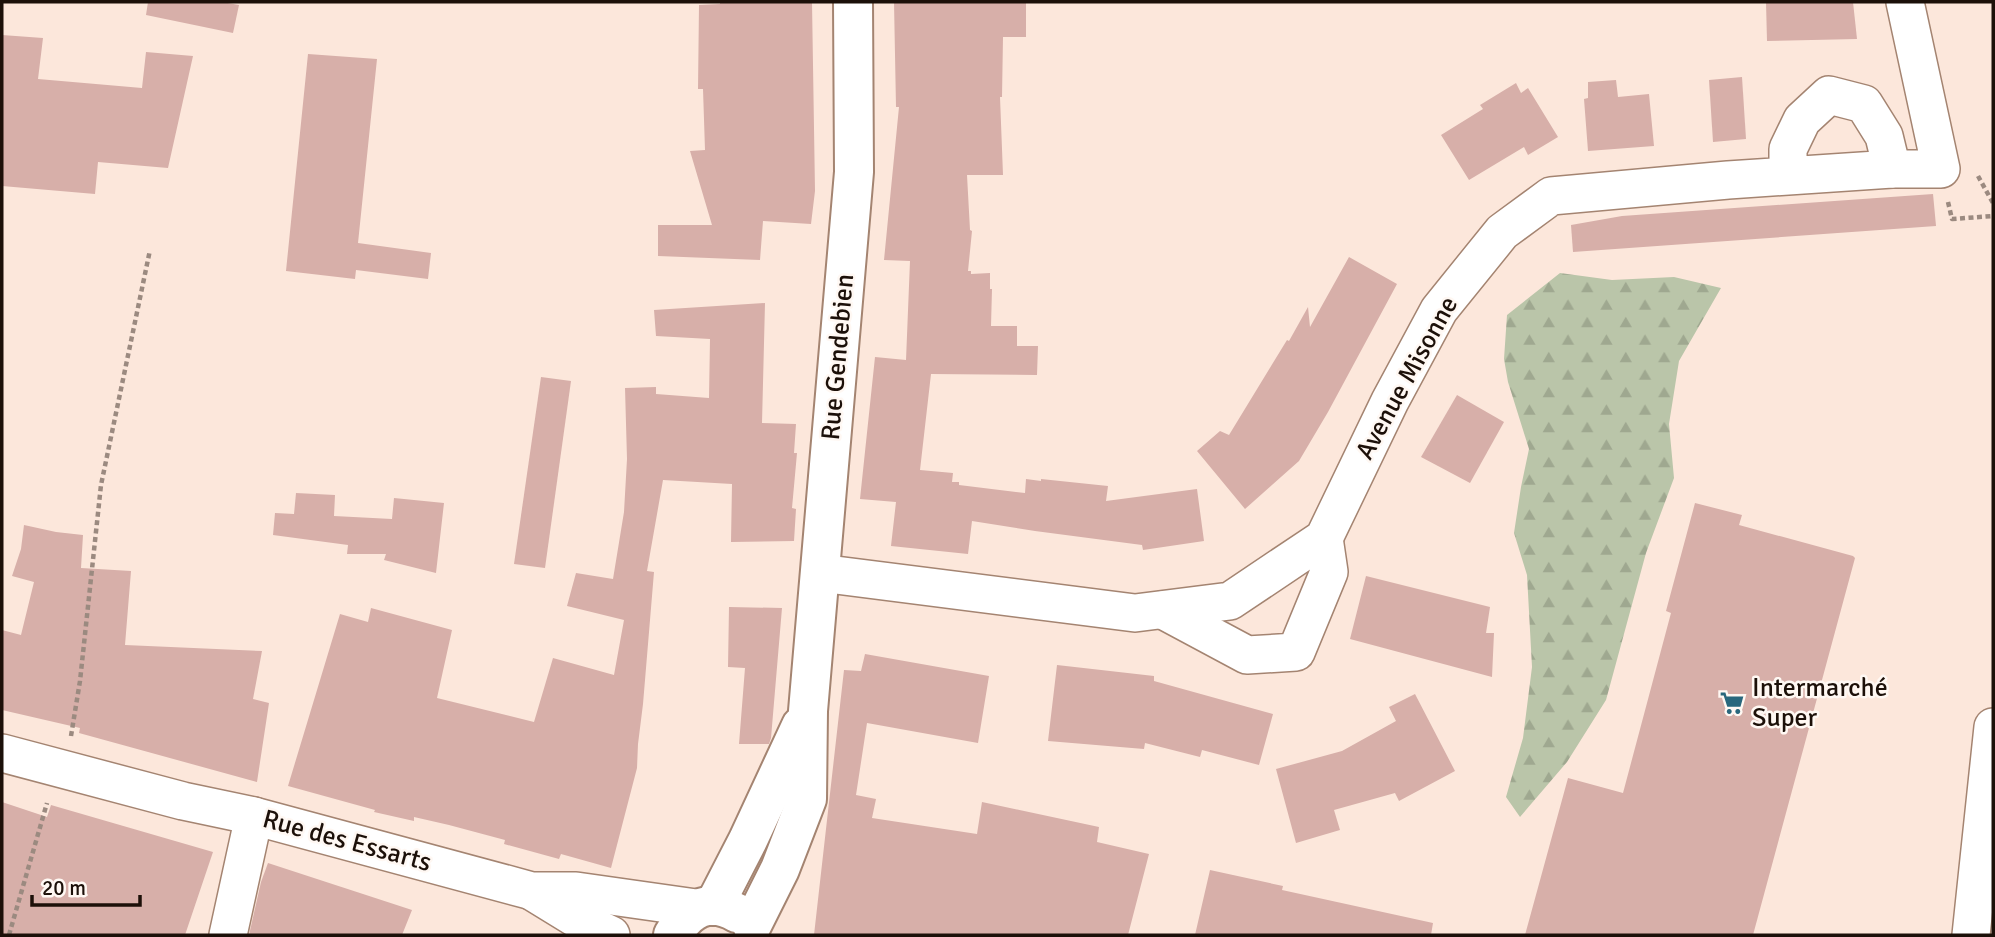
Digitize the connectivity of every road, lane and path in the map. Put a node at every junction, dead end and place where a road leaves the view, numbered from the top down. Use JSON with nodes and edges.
{"nodes":[{"id":1,"x":853,"y":2,"type":"edge"},
{"id":2,"x":1905,"y":2,"type":"edge"},
{"id":3,"x":1892,"y":169,"type":"junction"},
{"id":4,"x":1788,"y":176,"type":"junction"},
{"id":5,"x":150,"y":250,"type":"dead end"},
{"id":6,"x":1324,"y":538,"type":"junction"},
{"id":7,"x":820,"y":573,"type":"junction"},
{"id":8,"x":1163,"y":610,"type":"junction"},
{"id":9,"x":808,"y":712,"type":"junction"},
{"id":10,"x":1993,"y":727,"type":"edge"},
{"id":11,"x":2,"y":753,"type":"edge"},
{"id":12,"x":57,"y":769,"type":"junction"},
{"id":13,"x":254,"y":816,"type":"junction"},
{"id":14,"x":532,"y":891,"type":"junction"},
{"id":15,"x":694,"y":916,"type":"edge"},
{"id":16,"x":755,"y":930,"type":"edge"},
{"id":17,"x":9,"y":935,"type":"edge"},
{"id":18,"x":228,"y":935,"type":"edge"},
{"id":19,"x":611,"y":935,"type":"edge"},
{"id":20,"x":1971,"y":935,"type":"edge"}],
"edges":[{"from":1,"to":7,"type":"main road","name":"Rue Gendebien"},
{"from":2,"to":3,"type":"street","name":"Avenue Misonne"},
{"from":3,"to":4,"type":"street","name":"Avenue Misonne"},
{"from":3,"to":4,"type":"street"},
{"from":4,"to":6,"type":"street","name":"Avenue Misonne"},
{"from":5,"to":12,"type":"path"},
{"from":6,"to":8,"type":"street"},
{"from":6,"to":8,"type":"street"},
{"from":7,"to":8,"type":"street"},
{"from":7,"to":9,"type":"main road","name":"Rue Gendebien"},
{"from":9,"to":15,"type":"main road","name":"Rue Gendebien"},
{"from":9,"to":16,"type":"main road","name":"Rue Gendebien"},
{"from":10,"to":20,"type":"street"},
{"from":11,"to":12,"type":"street","name":"Rue des Essarts"},
{"from":12,"to":13,"type":"street","name":"Rue des Essarts"},
{"from":12,"to":17,"type":"path"},
{"from":13,"to":14,"type":"street","name":"Rue des Essarts"},
{"from":13,"to":18,"type":"street"},
{"from":14,"to":15,"type":"street","name":"Rue des Essarts"},
{"from":14,"to":19,"type":"street"},
{"from":15,"to":16,"type":"main road"}]}
